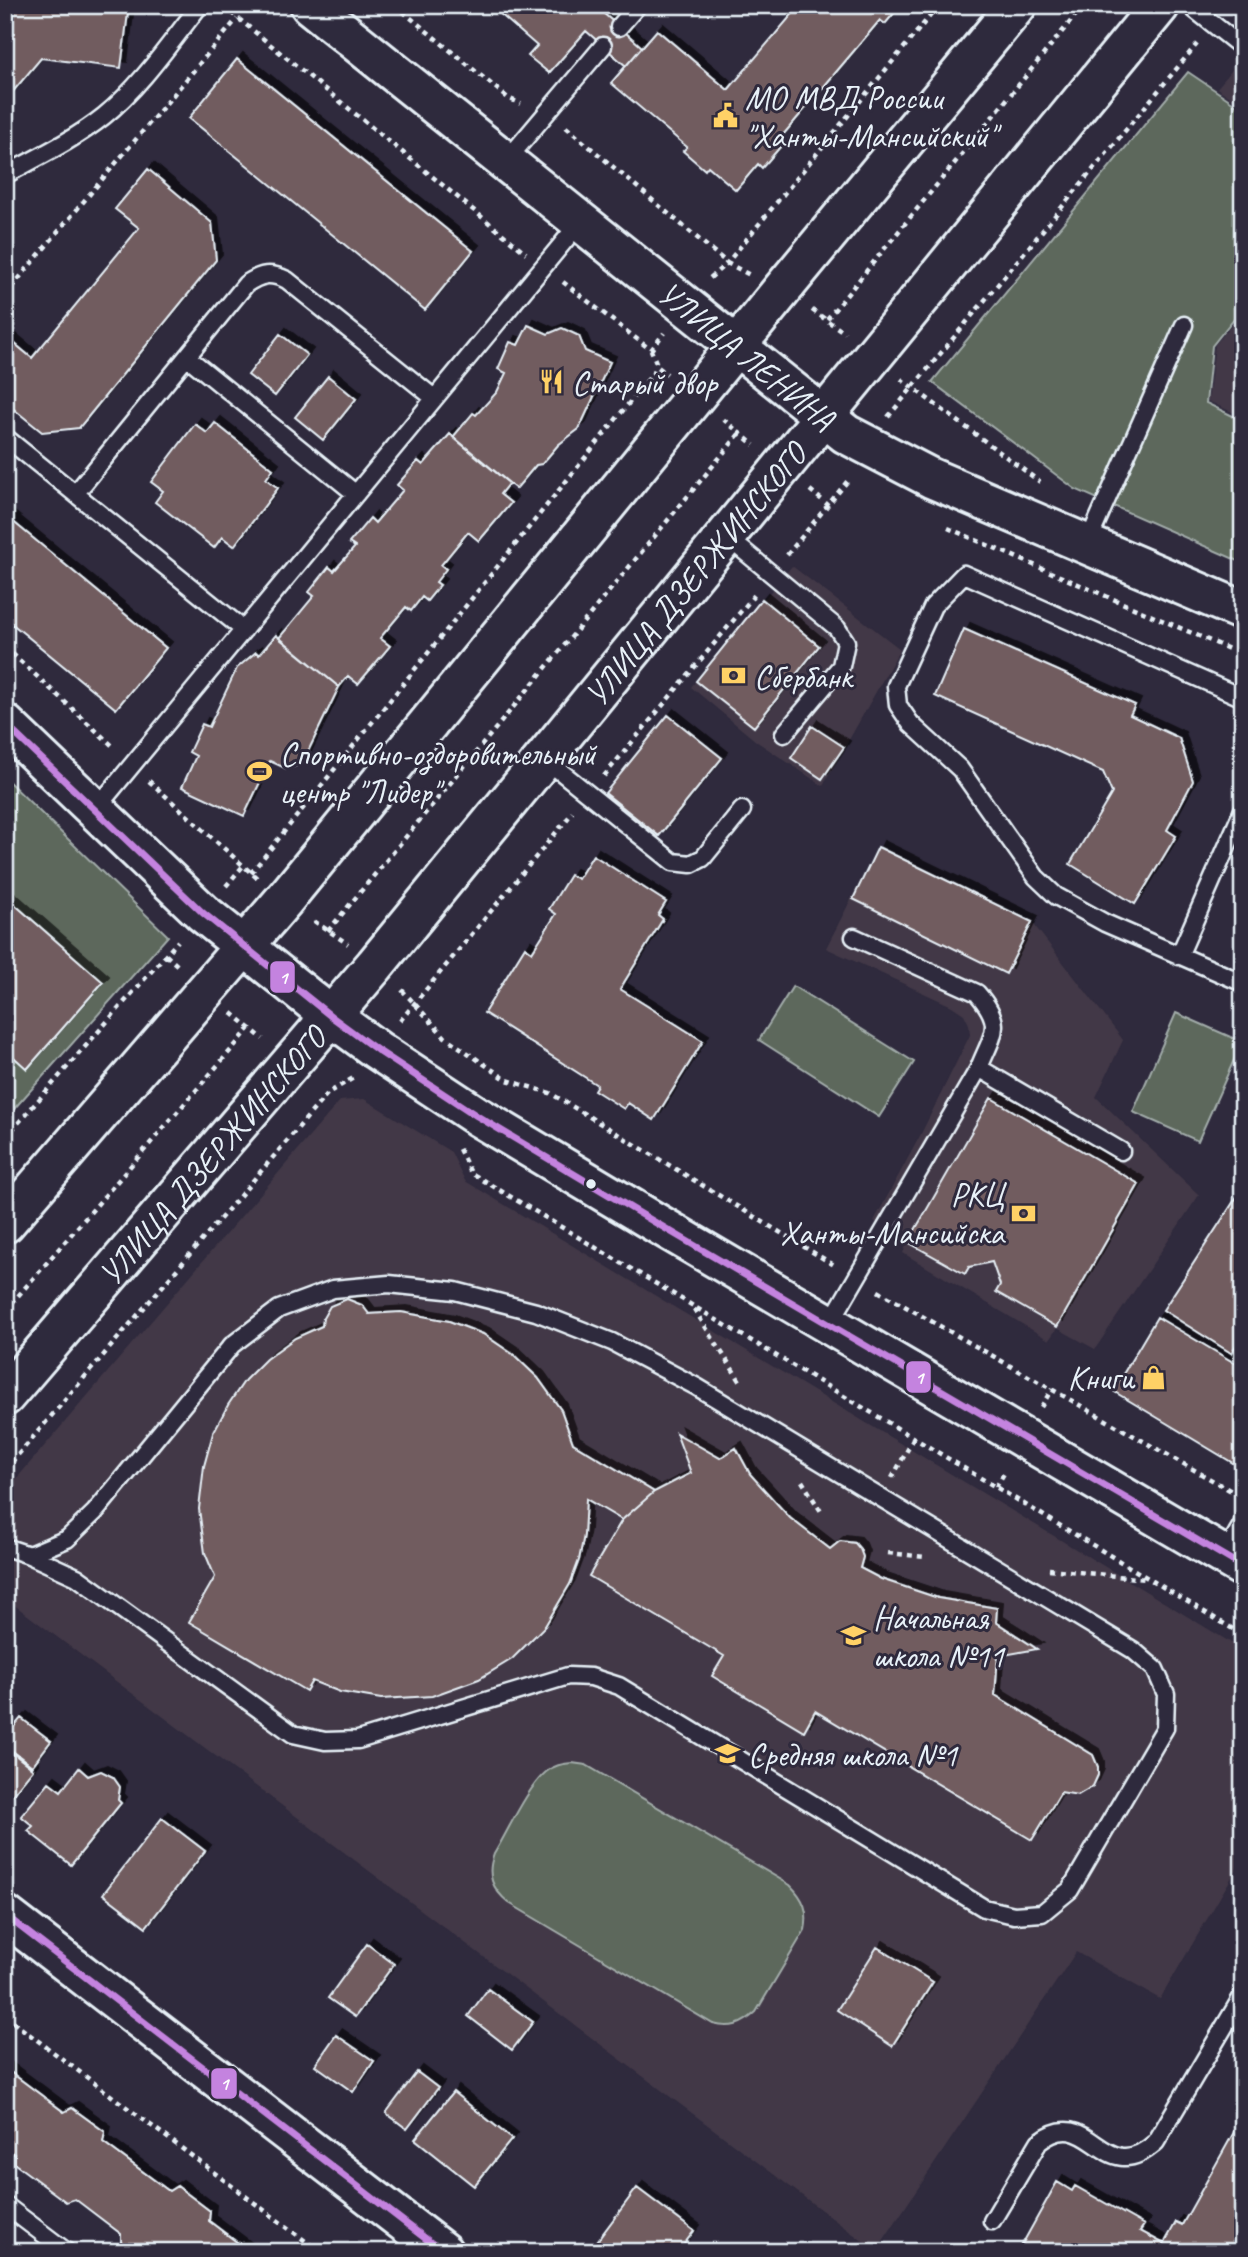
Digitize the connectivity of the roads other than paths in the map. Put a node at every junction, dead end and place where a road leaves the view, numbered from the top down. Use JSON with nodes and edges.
{"nodes":[{"id":1,"x":200,"y":5,"type":"edge"},
{"id":2,"x":310,"y":5,"type":"edge"},
{"id":3,"x":638,"y":5,"type":"edge"},
{"id":4,"x":1017,"y":5,"type":"edge"},
{"id":5,"x":1160,"y":5,"type":"edge"},
{"id":6,"x":1189,"y":5,"type":"edge"},
{"id":7,"x":619,"y":27,"type":"dead end"},
{"id":8,"x":603,"y":46,"type":"dead end"},
{"id":9,"x":1243,"y":48,"type":"edge"},
{"id":10,"x":506,"y":161,"type":"junction"},
{"id":11,"x":5,"y":175,"type":"edge"},
{"id":12,"x":581,"y":221,"type":"junction"},
{"id":13,"x":1184,"y":325,"type":"dead end"},
{"id":14,"x":735,"y":347,"type":"junction"},
{"id":15,"x":187,"y":357,"type":"junction"},
{"id":16,"x":433,"y":398,"type":"junction"},
{"id":17,"x":823,"y":418,"type":"junction"},
{"id":18,"x":5,"y":437,"type":"edge"},
{"id":19,"x":76,"y":493,"type":"junction"},
{"id":20,"x":356,"y":494,"type":"junction"},
{"id":21,"x":727,"y":537,"type":"junction"},
{"id":22,"x":1087,"y":544,"type":"junction"},
{"id":23,"x":1243,"y":611,"type":"edge"},
{"id":24,"x":244,"y":630,"type":"junction"},
{"id":25,"x":1243,"y":698,"type":"edge"},
{"id":26,"x":5,"y":724,"type":"edge"},
{"id":27,"x":785,"y":734,"type":"dead end"},
{"id":28,"x":545,"y":759,"type":"junction"},
{"id":29,"x":96,"y":810,"type":"junction"},
{"id":30,"x":742,"y":810,"type":"dead end"},
{"id":31,"x":1243,"y":810,"type":"edge"},
{"id":32,"x":854,"y":937,"type":"dead end"},
{"id":33,"x":244,"y":947,"type":"junction"},
{"id":34,"x":1179,"y":956,"type":"junction"},
{"id":35,"x":1243,"y":983,"type":"edge"},
{"id":36,"x":331,"y":1017,"type":"junction"},
{"id":37,"x":979,"y":1068,"type":"junction"},
{"id":38,"x":1121,"y":1151,"type":"dead end"},
{"id":39,"x":5,"y":1223,"type":"edge"},
{"id":40,"x":829,"y":1325,"type":"junction"},
{"id":41,"x":5,"y":1396,"type":"edge"},
{"id":42,"x":1243,"y":1523,"type":"edge"},
{"id":43,"x":5,"y":1547,"type":"edge"},
{"id":44,"x":29,"y":1555,"type":"junction"},
{"id":45,"x":1233,"y":1561,"type":"edge"},
{"id":46,"x":5,"y":1915,"type":"edge"},
{"id":47,"x":1243,"y":1995,"type":"edge"},
{"id":48,"x":5,"y":2205,"type":"edge"},
{"id":49,"x":992,"y":2221,"type":"dead end"},
{"id":50,"x":67,"y":2252,"type":"edge"},
{"id":51,"x":443,"y":2252,"type":"edge"}],
"edges":[{"from":1,"to":11,"type":"lane"},
{"from":2,"to":10,"type":"main road","name":"УЛИЦА ЛЕНИНА"},
{"from":3,"to":7,"type":"lane"},
{"from":4,"to":14,"type":"main road"},
{"from":5,"to":17,"type":"main road","name":"УЛИЦА ДЗЕРЖИНСКОГО"},
{"from":6,"to":9,"type":"lane"},
{"from":8,"to":10,"type":"lane"},
{"from":10,"to":12,"type":"main road","name":"УЛИЦА ЛЕНИНА"},
{"from":12,"to":14,"type":"main road","name":"УЛИЦА ЛЕНИНА"},
{"from":12,"to":16,"type":"lane"},
{"from":13,"to":22,"type":"lane"},
{"from":14,"to":17,"type":"main road","name":"УЛИЦА ЛЕНИНА"},
{"from":14,"to":33,"type":"main road"},
{"from":15,"to":16,"type":"lane"},
{"from":15,"to":19,"type":"lane"},
{"from":15,"to":20,"type":"lane"},
{"from":16,"to":20,"type":"lane"},
{"from":17,"to":21,"type":"main road","name":"УЛИЦА ДЗЕРЖИНСКОГО"},
{"from":17,"to":22,"type":"main road","name":"УЛИЦА ЛЕНИНА"},
{"from":18,"to":19,"type":"lane"},
{"from":19,"to":24,"type":"lane"},
{"from":20,"to":24,"type":"lane"},
{"from":21,"to":27,"type":"lane"},
{"from":21,"to":28,"type":"main road","name":"УЛИЦА ДЗЕРЖИНСКОГО"},
{"from":22,"to":23,"type":"main road","name":"УЛИЦА ЛЕНИНА"},
{"from":24,"to":29,"type":"lane"},
{"from":25,"to":34,"type":"lane"},
{"from":26,"to":29,"type":"main road"},
{"from":28,"to":30,"type":"lane"},
{"from":28,"to":36,"type":"main road","name":"УЛИЦА ДЗЕРЖИНСКОГО"},
{"from":29,"to":33,"type":"main road"},
{"from":31,"to":34,"type":"lane"},
{"from":32,"to":37,"type":"lane"},
{"from":33,"to":36,"type":"main road"},
{"from":33,"to":39,"type":"main road"},
{"from":34,"to":35,"type":"lane"},
{"from":36,"to":40,"type":"main road"},
{"from":36,"to":41,"type":"main road","name":"УЛИЦА ДЗЕРЖИНСКОГО"},
{"from":37,"to":38,"type":"lane"},
{"from":37,"to":40,"type":"lane"},
{"from":40,"to":45,"type":"main road"},
{"from":42,"to":45,"type":"lane"},
{"from":43,"to":44,"type":"lane"},
{"from":44,"to":44,"type":"lane"},
{"from":46,"to":51,"type":"main road"},
{"from":47,"to":49,"type":"lane"},
{"from":48,"to":50,"type":"lane"}]}
